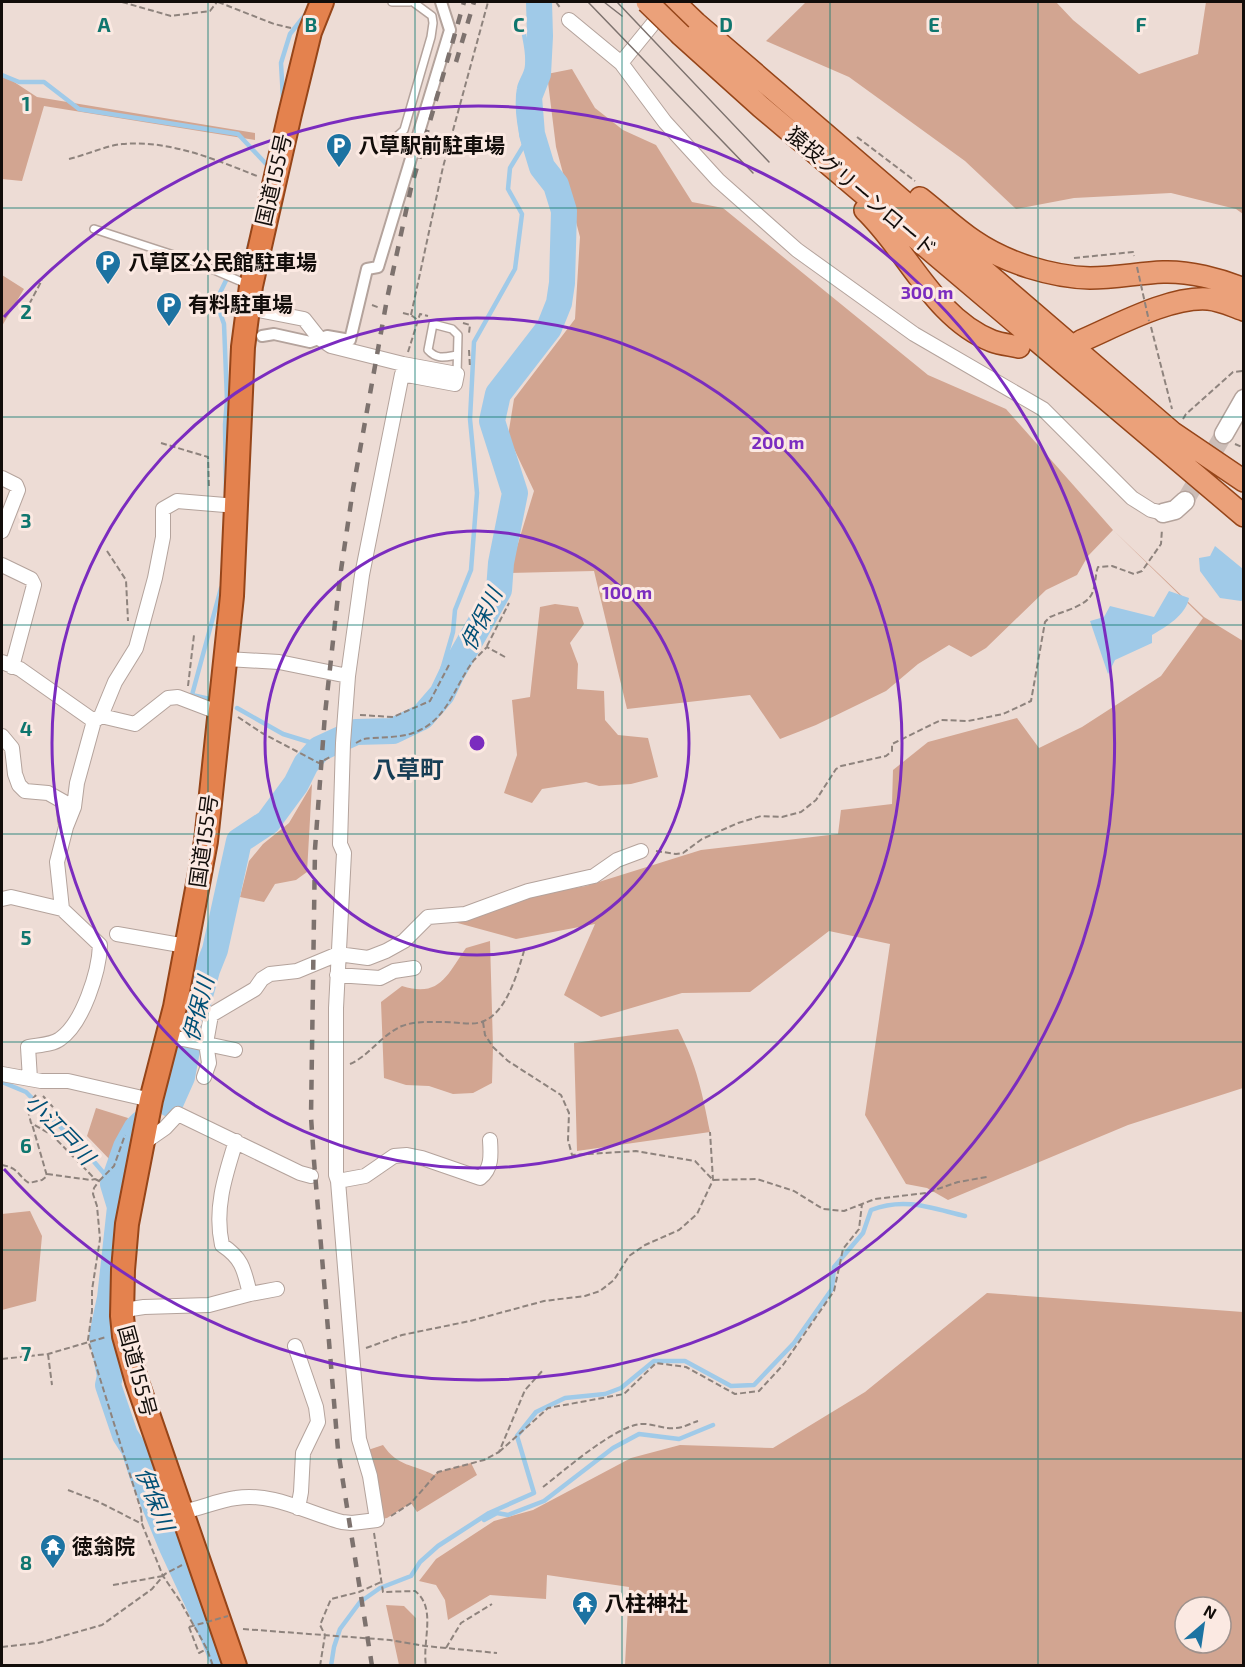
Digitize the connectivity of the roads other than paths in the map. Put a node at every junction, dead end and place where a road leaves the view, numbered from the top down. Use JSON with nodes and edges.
{"nodes":[{"id":1,"x":322,"y":2,"type":"edge"},
{"id":2,"x":392,"y":2,"type":"edge"},
{"id":3,"x":412,"y":2,"type":"edge"},
{"id":4,"x":441,"y":2,"type":"edge"},
{"id":5,"x":647,"y":2,"type":"edge"},
{"id":6,"x":672,"y":2,"type":"edge"},
{"id":7,"x":569,"y":20,"type":"dead end"},
{"id":8,"x":688,"y":29,"type":"junction"},
{"id":9,"x":621,"y":63,"type":"junction"},
{"id":10,"x":761,"y":79,"type":"junction"},
{"id":11,"x":387,"y":145,"type":"dead end"},
{"id":12,"x":836,"y":169,"type":"junction"},
{"id":13,"x":93,"y":229,"type":"dead end"},
{"id":14,"x":251,"y":286,"type":"junction"},
{"id":15,"x":1244,"y":290,"type":"edge"},
{"id":16,"x":248,"y":308,"type":"junction"},
{"id":17,"x":1244,"y":310,"type":"edge"},
{"id":18,"x":262,"y":336,"type":"dead end"},
{"id":19,"x":319,"y":338,"type":"junction"},
{"id":20,"x":1081,"y":341,"type":"dead end"},
{"id":21,"x":1018,"y":347,"type":"dead end"},
{"id":22,"x":457,"y":355,"type":"junction"},
{"id":23,"x":457,"y":374,"type":"junction"},
{"id":24,"x":1244,"y":399,"type":"edge"},
{"id":25,"x":1228,"y":439,"type":"tunnel mouth"},
{"id":26,"x":2,"y":478,"type":"edge"},
{"id":27,"x":1244,"y":482,"type":"edge"},
{"id":28,"x":1185,"y":501,"type":"tunnel mouth"},
{"id":29,"x":230,"y":503,"type":"junction"},
{"id":30,"x":1163,"y":513,"type":"joint"},
{"id":31,"x":1244,"y":516,"type":"edge"},
{"id":32,"x":2,"y":531,"type":"edge"},
{"id":33,"x":2,"y":565,"type":"edge"},
{"id":34,"x":227,"y":659,"type":"junction"},
{"id":35,"x":7,"y":665,"type":"edge"},
{"id":36,"x":348,"y":676,"type":"junction"},
{"id":37,"x":220,"y":713,"type":"junction"},
{"id":38,"x":97,"y":719,"type":"junction"},
{"id":39,"x":2,"y":736,"type":"edge"},
{"id":40,"x":66,"y":826,"type":"junction"},
{"id":41,"x":641,"y":851,"type":"road end"},
{"id":42,"x":2,"y":899,"type":"edge"},
{"id":43,"x":62,"y":909,"type":"junction"},
{"id":44,"x":117,"y":934,"type":"dead end"},
{"id":45,"x":186,"y":946,"type":"junction"},
{"id":46,"x":338,"y":954,"type":"junction"},
{"id":47,"x":414,"y":968,"type":"dead end"},
{"id":48,"x":337,"y":975,"type":"junction"},
{"id":49,"x":188,"y":1040,"type":"junction"},
{"id":50,"x":236,"y":1050,"type":"dead end"},
{"id":51,"x":2,"y":1074,"type":"edge"},
{"id":52,"x":204,"y":1077,"type":"dead end"},
{"id":53,"x":36,"y":1087,"type":"junction"},
{"id":54,"x":151,"y":1100,"type":"junction"},
{"id":55,"x":490,"y":1140,"type":"dead end"},
{"id":56,"x":236,"y":1142,"type":"junction"},
{"id":57,"x":142,"y":1144,"type":"junction"},
{"id":58,"x":311,"y":1176,"type":"dead end"},
{"id":59,"x":338,"y":1180,"type":"junction"},
{"id":60,"x":277,"y":1289,"type":"dead end"},
{"id":61,"x":250,"y":1294,"type":"junction"},
{"id":62,"x":122,"y":1316,"type":"junction"},
{"id":63,"x":295,"y":1346,"type":"dead end"},
{"id":64,"x":298,"y":1508,"type":"junction"},
{"id":65,"x":181,"y":1512,"type":"junction"},
{"id":66,"x":235,"y":1665,"type":"edge"}],
"edges":[{"from":1,"to":14,"type":"highway","name":"国道155号"},
{"from":2,"to":3,"type":"lane"},
{"from":3,"to":11,"type":"lane"},
{"from":4,"to":19,"type":"street"},
{"from":5,"to":8,"type":"main road","name":"猿投グリーンロード","bridge":true},
{"from":6,"to":8,"type":"main road","name":"猿投グリーンロード"},
{"from":6,"to":9,"type":"street"},
{"from":7,"to":9,"type":"street"},
{"from":8,"to":10,"type":"main road","name":"猿投グリーンロード"},
{"from":8,"to":12,"type":"main road","name":"猿投グリーンロード"},
{"from":9,"to":30,"type":"street"},
{"from":10,"to":15,"type":"main road"},
{"from":10,"to":27,"type":"main road","name":"猿投グリーンロード"},
{"from":12,"to":21,"type":"main road"},
{"from":12,"to":31,"type":"main road","name":"猿投グリーンロード"},
{"from":13,"to":14,"type":"lane"},
{"from":14,"to":16,"type":"highway","name":"国道155号"},
{"from":16,"to":19,"type":"street"},
{"from":16,"to":29,"type":"highway","name":"国道155号"},
{"from":17,"to":20,"type":"main road"},
{"from":18,"to":19,"type":"street"},
{"from":19,"to":23,"type":"street"},
{"from":22,"to":22,"type":"lane"},
{"from":22,"to":23,"type":"lane"},
{"from":23,"to":36,"type":"street"},
{"from":24,"to":25,"type":"main road"},
{"from":26,"to":32,"type":"street"},
{"from":28,"to":30,"type":"main road"},
{"from":29,"to":34,"type":"highway","name":"国道155号"},
{"from":29,"to":38,"type":"street"},
{"from":33,"to":35,"type":"street"},
{"from":34,"to":36,"type":"street"},
{"from":34,"to":37,"type":"highway","name":"国道155号"},
{"from":35,"to":38,"type":"street"},
{"from":36,"to":46,"type":"street"},
{"from":37,"to":38,"type":"street"},
{"from":37,"to":45,"type":"highway","name":"国道155号"},
{"from":38,"to":40,"type":"street"},
{"from":39,"to":40,"type":"street"},
{"from":40,"to":43,"type":"street"},
{"from":41,"to":46,"type":"street"},
{"from":42,"to":43,"type":"street"},
{"from":43,"to":53,"type":"street"},
{"from":44,"to":45,"type":"street"},
{"from":45,"to":49,"type":"highway","name":"国道155号"},
{"from":46,"to":48,"type":"street"},
{"from":46,"to":49,"type":"street"},
{"from":47,"to":48,"type":"street"},
{"from":48,"to":59,"type":"street"},
{"from":49,"to":50,"type":"street"},
{"from":49,"to":52,"type":"street"},
{"from":49,"to":54,"type":"highway","name":"国道155号"},
{"from":51,"to":53,"type":"street"},
{"from":53,"to":54,"type":"street"},
{"from":54,"to":57,"type":"highway","name":"国道155号"},
{"from":55,"to":59,"type":"street"},
{"from":56,"to":57,"type":"street"},
{"from":56,"to":58,"type":"street"},
{"from":56,"to":61,"type":"street"},
{"from":57,"to":62,"type":"highway","name":"国道155号"},
{"from":59,"to":64,"type":"street"},
{"from":60,"to":61,"type":"street"},
{"from":61,"to":62,"type":"street"},
{"from":62,"to":65,"type":"highway","name":"国道155号"},
{"from":63,"to":64,"type":"street"},
{"from":64,"to":65,"type":"street"},
{"from":65,"to":66,"type":"highway","name":"国道155号"}]}
